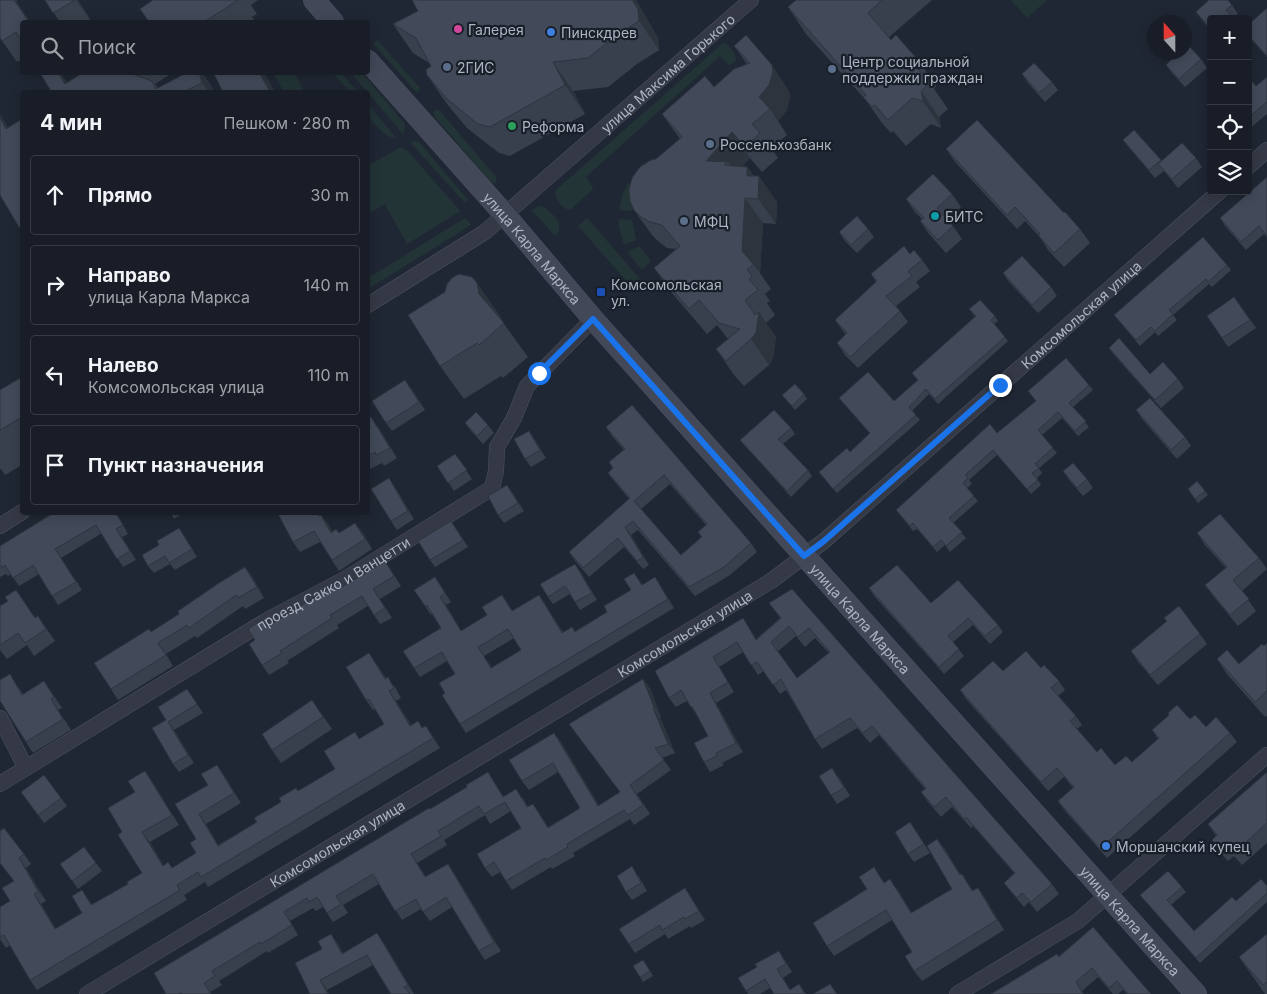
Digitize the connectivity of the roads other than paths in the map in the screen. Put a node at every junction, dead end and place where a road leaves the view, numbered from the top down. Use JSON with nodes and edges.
{"nodes":[{"id":1,"x":314,"y":0,"type":"edge"},
{"id":2,"x":751,"y":0,"type":"edge"},
{"id":3,"x":331,"y":20,"type":"edge"},
{"id":4,"x":370,"y":63,"type":"edge"},
{"id":5,"x":1267,"y":150,"type":"edge"},
{"id":6,"x":1252,"y":163,"type":"edge"},
{"id":7,"x":1215,"y":195,"type":"edge"},
{"id":8,"x":505,"y":215,"type":"junction"},
{"id":9,"x":370,"y":304,"type":"edge"},
{"id":10,"x":593,"y":319,"type":"junction"},
{"id":11,"x":20,"y":513,"type":"edge"},
{"id":12,"x":0,"y":526,"type":"edge"},
{"id":13,"x":804,"y":556,"type":"junction"},
{"id":14,"x":0,"y":718,"type":"edge"},
{"id":15,"x":1267,"y":756,"type":"edge"},
{"id":16,"x":26,"y":768,"type":"junction"},
{"id":17,"x":0,"y":784,"type":"edge"},
{"id":18,"x":1108,"y":895,"type":"junction"},
{"id":19,"x":87,"y":994,"type":"edge"},
{"id":20,"x":957,"y":994,"type":"edge"},
{"id":21,"x":1196,"y":994,"type":"edge"}],
"edges":[{"from":1,"to":3,"type":"main road"},
{"from":2,"to":8,"type":"street","name":"улица Максима Горького"},
{"from":4,"to":8,"type":"main road","name":"улица Карла Маркса"},
{"from":5,"to":6,"type":"street"},
{"from":7,"to":13,"type":"street","name":"Комсомольская улица"},
{"from":8,"to":9,"type":"street","name":"улица Максима Горького"},
{"from":8,"to":10,"type":"main road","name":"улица Карла Маркса"},
{"from":10,"to":13,"type":"main road","name":"улица Карла Маркса"},
{"from":10,"to":16,"type":"street","name":"проезд Сакко и Ванцетти"},
{"from":11,"to":12,"type":"street"},
{"from":13,"to":18,"type":"main road","name":"улица Карла Маркса"},
{"from":13,"to":19,"type":"street","name":"Комсомольская улица"},
{"from":14,"to":16,"type":"street"},
{"from":15,"to":18,"type":"street"},
{"from":16,"to":17,"type":"street","name":"проезд Сакко и Ванцетти"},
{"from":18,"to":20,"type":"street"},
{"from":18,"to":21,"type":"main road","name":"улица Карла Маркса"}]}
